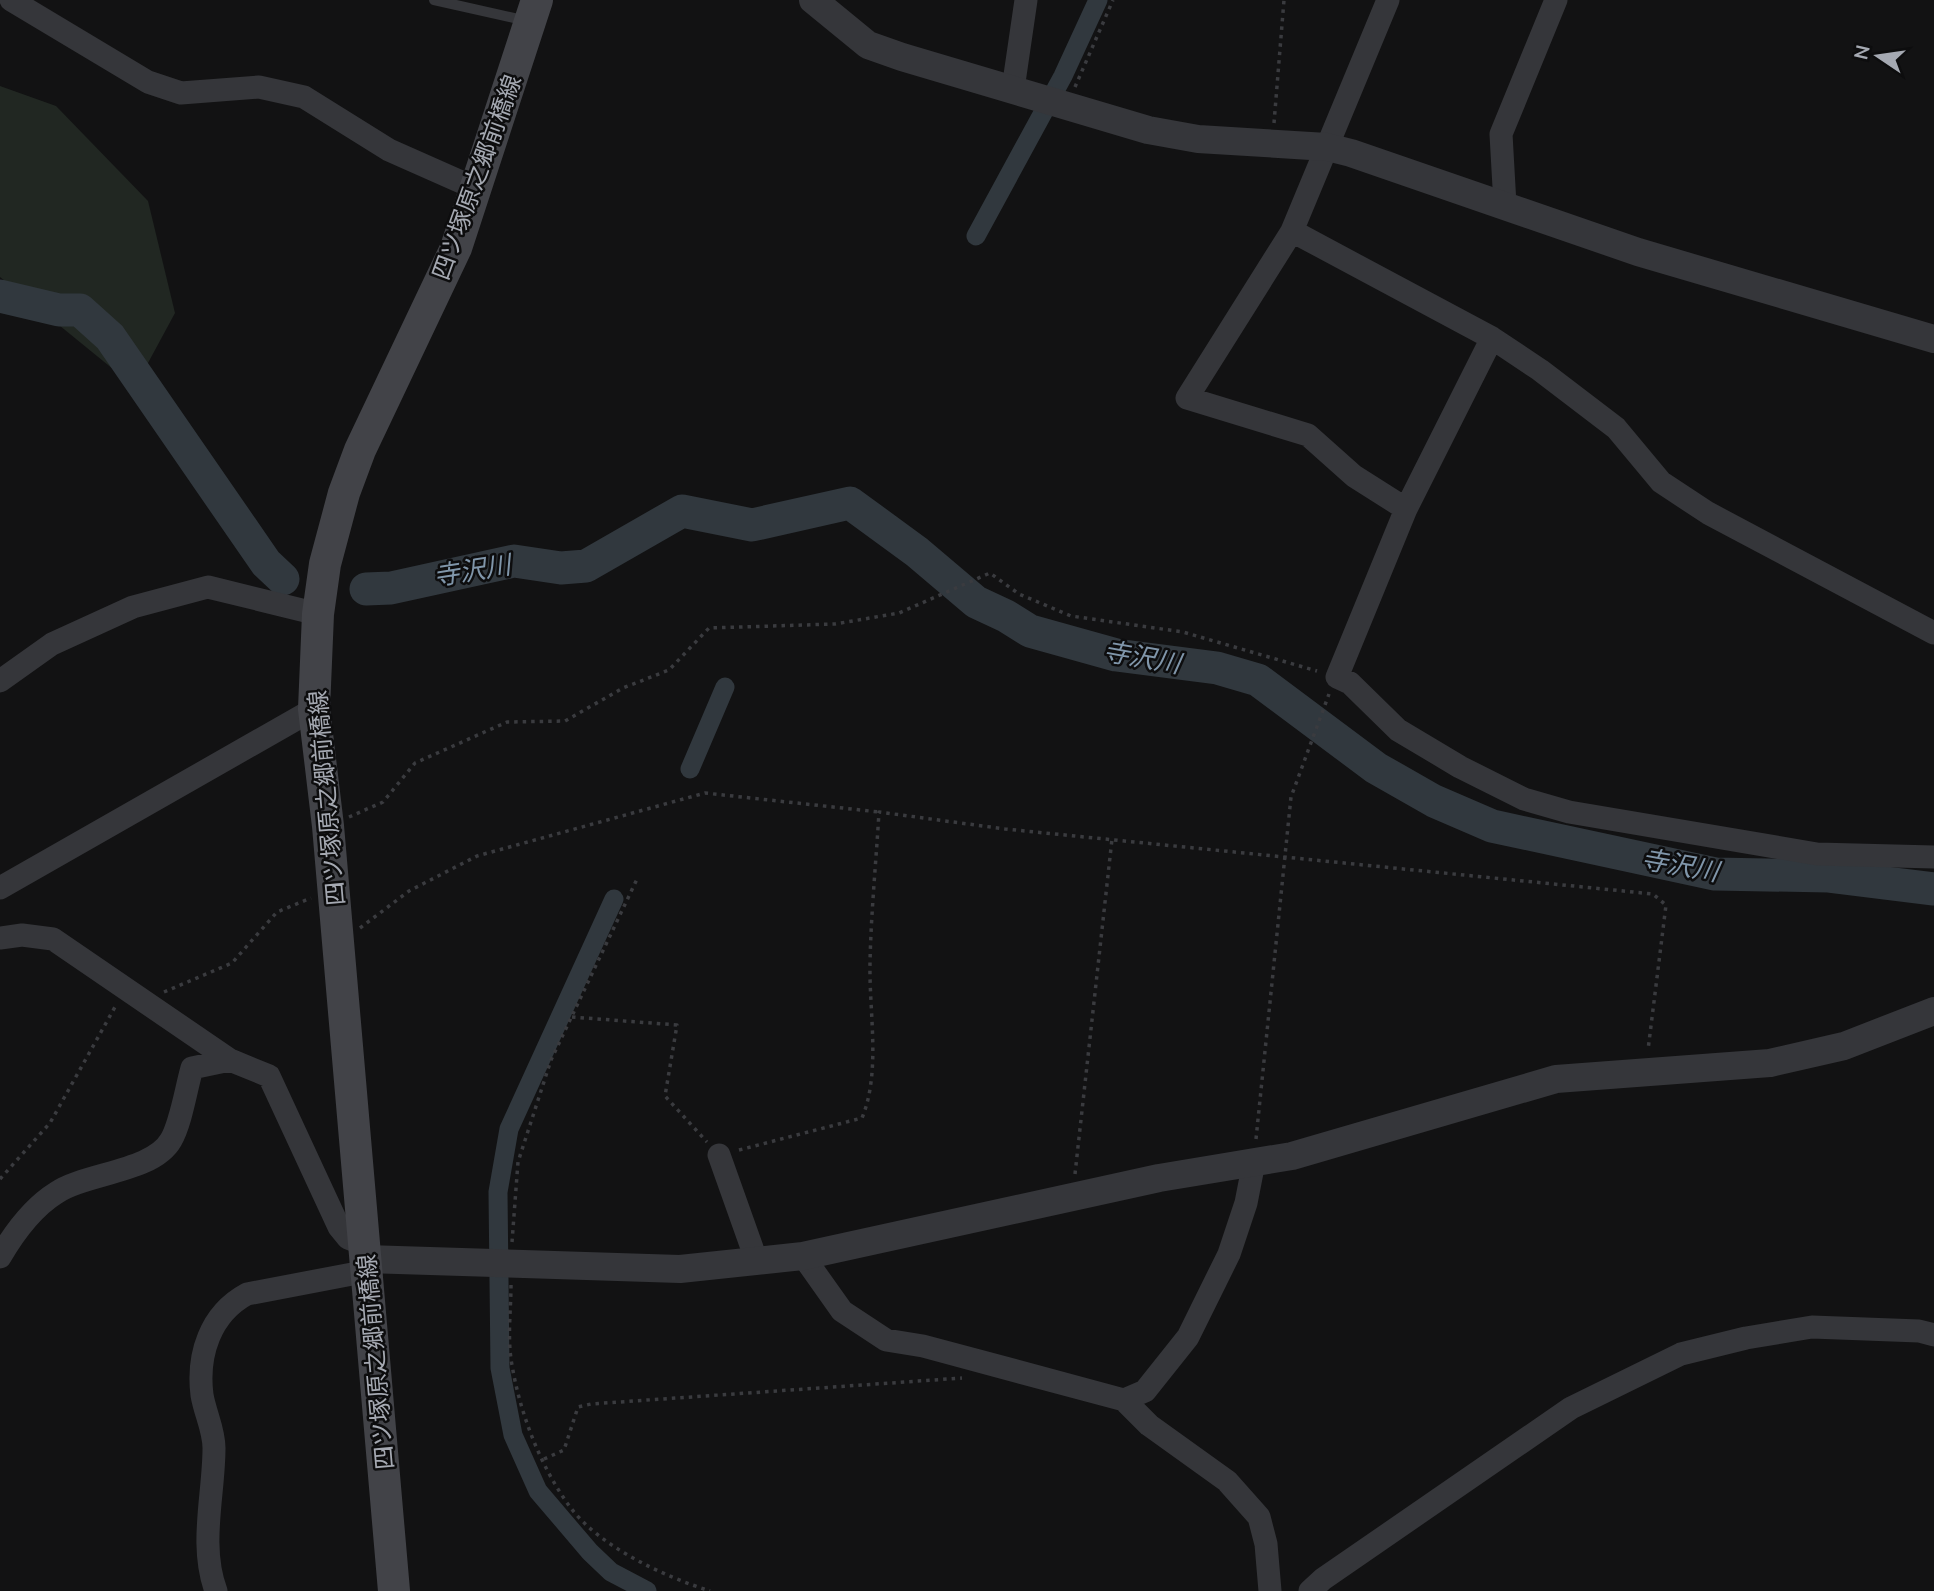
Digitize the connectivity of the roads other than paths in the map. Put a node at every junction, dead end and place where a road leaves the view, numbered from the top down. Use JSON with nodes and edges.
{"nodes":[{"id":1,"x":11,"y":0,"type":"edge"},
{"id":2,"x":434,"y":0,"type":"edge"},
{"id":3,"x":813,"y":0,"type":"edge"},
{"id":4,"x":1026,"y":0,"type":"edge"},
{"id":5,"x":1388,"y":0,"type":"edge"},
{"id":6,"x":1556,"y":0,"type":"edge"},
{"id":7,"x":533,"y":11,"type":"edge"},
{"id":8,"x":1013,"y":89,"type":"junction"},
{"id":9,"x":1326,"y":147,"type":"junction"},
{"id":10,"x":477,"y":189,"type":"junction"},
{"id":11,"x":1505,"y":205,"type":"junction"},
{"id":12,"x":1292,"y":231,"type":"junction"},
{"id":13,"x":1492,"y":338,"type":"junction"},
{"id":14,"x":1934,"y":339,"type":"edge"},
{"id":15,"x":1406,"y":509,"type":"junction"},
{"id":16,"x":318,"y":614,"type":"junction"},
{"id":17,"x":1934,"y":633,"type":"edge"},
{"id":18,"x":0,"y":681,"type":"edge"},
{"id":19,"x":314,"y":709,"type":"junction"},
{"id":20,"x":1934,"y":857,"type":"edge"},
{"id":21,"x":0,"y":888,"type":"edge"},
{"id":22,"x":0,"y":938,"type":"edge"},
{"id":23,"x":1934,"y":1011,"type":"edge"},
{"id":24,"x":230,"y":1060,"type":"junction"},
{"id":25,"x":719,"y":1155,"type":"road end"},
{"id":26,"x":1254,"y":1162,"type":"junction"},
{"id":27,"x":803,"y":1256,"type":"junction"},
{"id":28,"x":0,"y":1257,"type":"edge"},
{"id":29,"x":366,"y":1258,"type":"junction"},
{"id":30,"x":757,"y":1262,"type":"junction"},
{"id":31,"x":1934,"y":1335,"type":"edge"},
{"id":32,"x":1124,"y":1400,"type":"junction"},
{"id":33,"x":216,"y":1591,"type":"edge"},
{"id":34,"x":394,"y":1591,"type":"edge"},
{"id":35,"x":1270,"y":1591,"type":"edge"},
{"id":36,"x":1310,"y":1591,"type":"edge"}],
"edges":[{"from":1,"to":10,"type":"street"},
{"from":2,"to":7,"type":"lane"},
{"from":3,"to":8,"type":"street"},
{"from":4,"to":8,"type":"street"},
{"from":5,"to":9,"type":"street"},
{"from":6,"to":11,"type":"street"},
{"from":7,"to":10,"type":"main road","name":"四ツ塚原之郷前橋線"},
{"from":8,"to":9,"type":"street"},
{"from":9,"to":11,"type":"street"},
{"from":9,"to":12,"type":"street"},
{"from":10,"to":16,"type":"main road","name":"四ツ塚原之郷前橋線"},
{"from":11,"to":14,"type":"street"},
{"from":12,"to":13,"type":"street"},
{"from":12,"to":15,"type":"street"},
{"from":13,"to":15,"type":"street"},
{"from":13,"to":17,"type":"street"},
{"from":15,"to":20,"type":"street"},
{"from":16,"to":18,"type":"street"},
{"from":16,"to":19,"type":"main road","name":"四ツ塚原之郷前橋線"},
{"from":19,"to":21,"type":"street"},
{"from":19,"to":29,"type":"main road","name":"四ツ塚原之郷前橋線"},
{"from":22,"to":24,"type":"street"},
{"from":23,"to":26,"type":"street"},
{"from":24,"to":28,"type":"street"},
{"from":24,"to":29,"type":"street"},
{"from":25,"to":30,"type":"street"},
{"from":26,"to":27,"type":"street"},
{"from":26,"to":32,"type":"street"},
{"from":27,"to":30,"type":"street"},
{"from":27,"to":32,"type":"street"},
{"from":29,"to":30,"type":"street"},
{"from":29,"to":33,"type":"street"},
{"from":29,"to":34,"type":"main road","name":"四ツ塚原之郷前橋線"},
{"from":31,"to":36,"type":"street"},
{"from":32,"to":35,"type":"street"}]}
